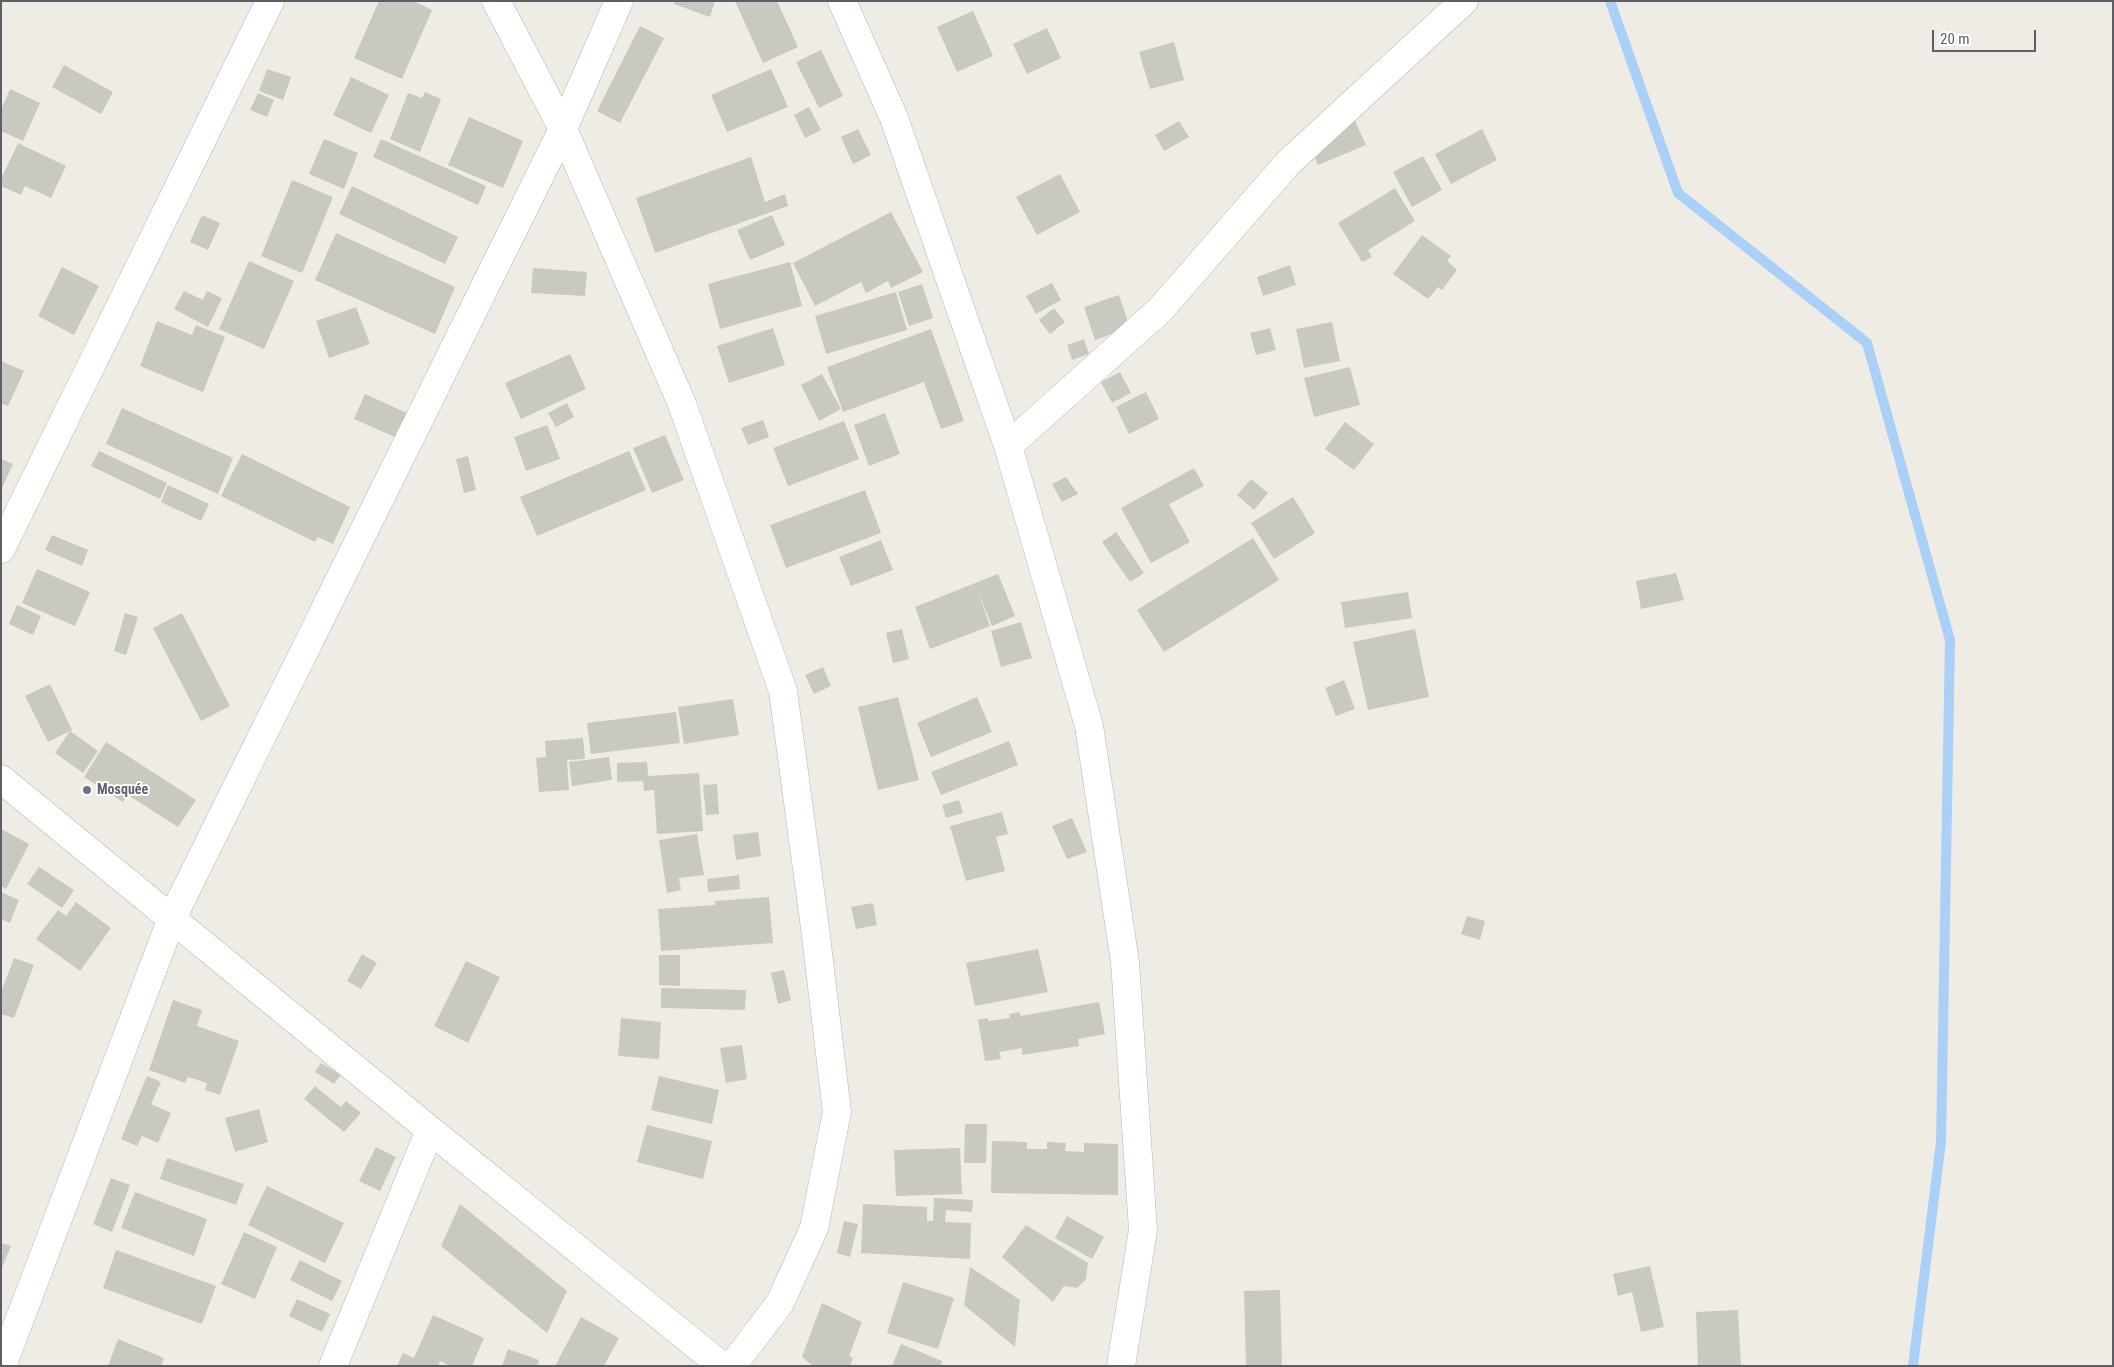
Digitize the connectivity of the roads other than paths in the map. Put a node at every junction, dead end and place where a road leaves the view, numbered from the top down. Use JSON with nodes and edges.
{"nodes":[{"id":1,"x":270,"y":1,"type":"edge"},
{"id":2,"x":496,"y":1,"type":"edge"},
{"id":3,"x":619,"y":1,"type":"edge"},
{"id":4,"x":842,"y":1,"type":"edge"},
{"id":5,"x":1464,"y":1,"type":"edge"},
{"id":6,"x":563,"y":129,"type":"junction"},
{"id":7,"x":1008,"y":446,"type":"junction"},
{"id":8,"x":1,"y":550,"type":"edge"},
{"id":9,"x":1,"y":779,"type":"edge"},
{"id":10,"x":172,"y":918,"type":"junction"},
{"id":11,"x":430,"y":1130,"type":"junction"},
{"id":12,"x":2,"y":1366,"type":"edge"},
{"id":13,"x":333,"y":1366,"type":"edge"},
{"id":14,"x":722,"y":1366,"type":"edge"},
{"id":15,"x":732,"y":1366,"type":"edge"},
{"id":16,"x":1121,"y":1366,"type":"edge"}],
"edges":[{"from":1,"to":8,"type":"street"},
{"from":2,"to":6,"type":"street"},
{"from":3,"to":6,"type":"street"},
{"from":4,"to":7,"type":"street"},
{"from":5,"to":7,"type":"street"},
{"from":6,"to":10,"type":"street"},
{"from":6,"to":15,"type":"street"},
{"from":7,"to":16,"type":"street"},
{"from":9,"to":10,"type":"street"},
{"from":10,"to":11,"type":"street"},
{"from":10,"to":12,"type":"street"},
{"from":11,"to":13,"type":"street"},
{"from":11,"to":14,"type":"street"}]}
